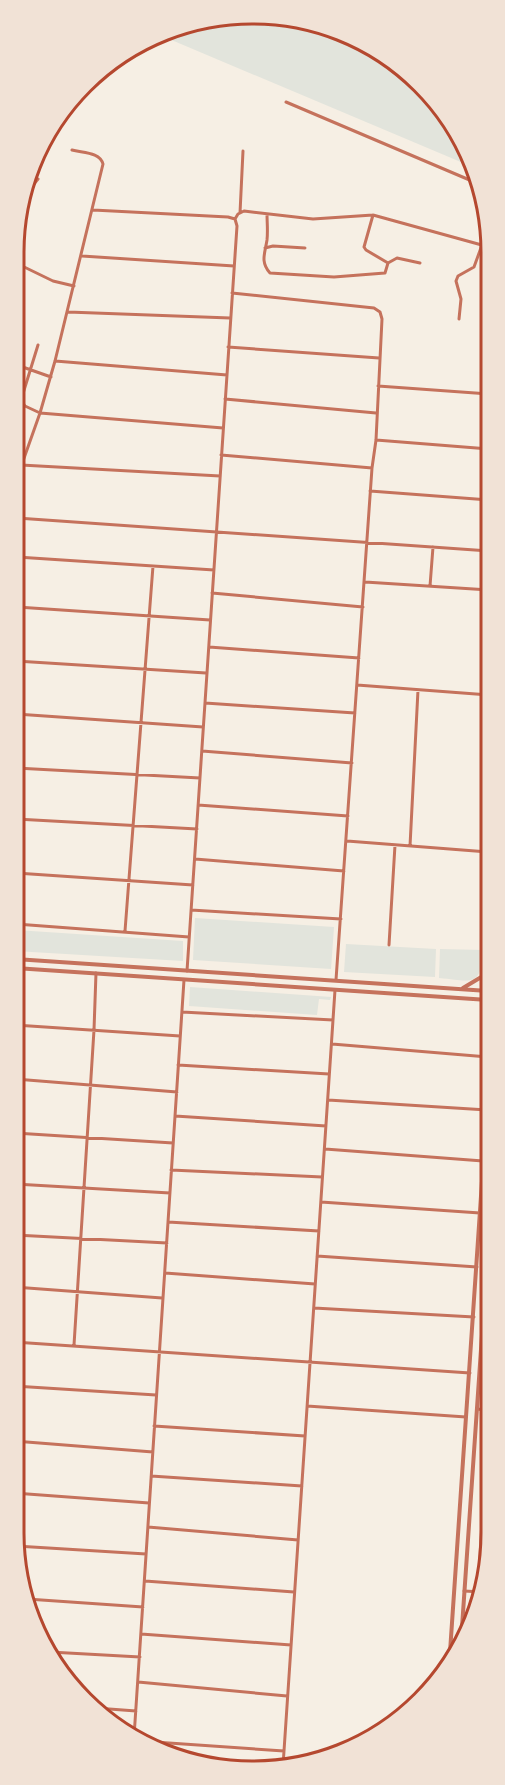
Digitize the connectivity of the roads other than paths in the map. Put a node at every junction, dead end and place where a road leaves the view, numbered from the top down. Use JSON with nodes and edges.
{"nodes":[{"id":1,"x":286,"y":102,"type":"dead end"},
{"id":2,"x":72,"y":150,"type":"dead end"},
{"id":3,"x":243,"y":152,"type":"dead end"},
{"id":4,"x":38,"y":179,"type":"dead end"},
{"id":5,"x":469,"y":180,"type":"edge"},
{"id":6,"x":35,"y":183,"type":"edge"},
{"id":7,"x":92,"y":210,"type":"junction"},
{"id":8,"x":240,"y":213,"type":"junction"},
{"id":9,"x":267,"y":214,"type":"junction"},
{"id":10,"x":373,"y":215,"type":"junction"},
{"id":11,"x":235,"y":219,"type":"junction"},
{"id":12,"x":481,"y":245,"type":"edge"},
{"id":13,"x":265,"y":248,"type":"junction"},
{"id":14,"x":305,"y":248,"type":"dead end"},
{"id":15,"x":481,"y":248,"type":"edge"},
{"id":16,"x":82,"y":256,"type":"junction"},
{"id":17,"x":388,"y":263,"type":"junction"},
{"id":18,"x":420,"y":264,"type":"dead end"},
{"id":19,"x":234,"y":266,"type":"junction"},
{"id":20,"x":24,"y":267,"type":"edge"},
{"id":21,"x":75,"y":286,"type":"junction"},
{"id":22,"x":232,"y":293,"type":"junction"},
{"id":23,"x":68,"y":312,"type":"junction"},
{"id":24,"x":230,"y":318,"type":"junction"},
{"id":25,"x":459,"y":319,"type":"dead end"},
{"id":26,"x":38,"y":345,"type":"dead end"},
{"id":27,"x":228,"y":347,"type":"junction"},
{"id":28,"x":380,"y":358,"type":"junction"},
{"id":29,"x":55,"y":362,"type":"junction"},
{"id":30,"x":24,"y":368,"type":"edge"},
{"id":31,"x":30,"y":370,"type":"junction"},
{"id":32,"x":227,"y":375,"type":"junction"},
{"id":33,"x":51,"y":377,"type":"junction"},
{"id":34,"x":378,"y":386,"type":"junction"},
{"id":35,"x":24,"y":390,"type":"edge"},
{"id":36,"x":481,"y":393,"type":"edge"},
{"id":37,"x":225,"y":399,"type":"junction"},
{"id":38,"x":24,"y":405,"type":"edge"},
{"id":39,"x":40,"y":413,"type":"junction"},
{"id":40,"x":376,"y":413,"type":"junction"},
{"id":41,"x":223,"y":428,"type":"junction"},
{"id":42,"x":376,"y":440,"type":"junction"},
{"id":43,"x":481,"y":448,"type":"edge"},
{"id":44,"x":221,"y":455,"type":"junction"},
{"id":45,"x":24,"y":457,"type":"edge"},
{"id":46,"x":24,"y":465,"type":"edge"},
{"id":47,"x":372,"y":468,"type":"junction"},
{"id":48,"x":220,"y":476,"type":"junction"},
{"id":49,"x":370,"y":490,"type":"junction"},
{"id":50,"x":481,"y":499,"type":"edge"},
{"id":51,"x":24,"y":518,"type":"edge"},
{"id":52,"x":216,"y":532,"type":"junction"},
{"id":53,"x":367,"y":543,"type":"junction"},
{"id":54,"x":433,"y":547,"type":"junction"},
{"id":55,"x":481,"y":550,"type":"edge"},
{"id":56,"x":24,"y":557,"type":"edge"},
{"id":57,"x":153,"y":566,"type":"junction"},
{"id":58,"x":214,"y":570,"type":"junction"},
{"id":59,"x":364,"y":582,"type":"junction"},
{"id":60,"x":430,"y":586,"type":"junction"},
{"id":61,"x":481,"y":589,"type":"edge"},
{"id":62,"x":212,"y":593,"type":"junction"},
{"id":63,"x":363,"y":607,"type":"junction"},
{"id":64,"x":24,"y":608,"type":"edge"},
{"id":65,"x":149,"y":616,"type":"junction"},
{"id":66,"x":210,"y":620,"type":"junction"},
{"id":67,"x":209,"y":647,"type":"junction"},
{"id":68,"x":359,"y":658,"type":"junction"},
{"id":69,"x":24,"y":662,"type":"edge"},
{"id":70,"x":145,"y":670,"type":"junction"},
{"id":71,"x":207,"y":673,"type":"junction"},
{"id":72,"x":357,"y":685,"type":"junction"},
{"id":73,"x":418,"y":690,"type":"junction"},
{"id":74,"x":481,"y":694,"type":"edge"},
{"id":75,"x":205,"y":703,"type":"junction"},
{"id":76,"x":355,"y":713,"type":"junction"},
{"id":77,"x":24,"y":715,"type":"edge"},
{"id":78,"x":141,"y":723,"type":"junction"},
{"id":79,"x":203,"y":727,"type":"junction"},
{"id":80,"x":202,"y":751,"type":"junction"},
{"id":81,"x":352,"y":763,"type":"junction"},
{"id":82,"x":24,"y":768,"type":"edge"},
{"id":83,"x":137,"y":775,"type":"junction"},
{"id":84,"x":200,"y":778,"type":"junction"},
{"id":85,"x":198,"y":805,"type":"junction"},
{"id":86,"x":348,"y":816,"type":"junction"},
{"id":87,"x":24,"y":819,"type":"edge"},
{"id":88,"x":133,"y":826,"type":"junction"},
{"id":89,"x":196,"y":829,"type":"junction"},
{"id":90,"x":346,"y":841,"type":"junction"},
{"id":91,"x":395,"y":845,"type":"junction"},
{"id":92,"x":410,"y":846,"type":"junction"},
{"id":93,"x":481,"y":851,"type":"edge"},
{"id":94,"x":195,"y":859,"type":"junction"},
{"id":95,"x":345,"y":871,"type":"junction"},
{"id":96,"x":24,"y":874,"type":"edge"},
{"id":97,"x":129,"y":882,"type":"junction"},
{"id":98,"x":193,"y":885,"type":"junction"},
{"id":99,"x":191,"y":910,"type":"junction"},
{"id":100,"x":341,"y":919,"type":"junction"},
{"id":101,"x":24,"y":925,"type":"edge"},
{"id":102,"x":125,"y":931,"type":"junction"},
{"id":103,"x":189,"y":937,"type":"junction"},
{"id":104,"x":388,"y":945,"type":"dead end"},
{"id":105,"x":24,"y":960,"type":"edge"},
{"id":106,"x":24,"y":969,"type":"edge"},
{"id":107,"x":187,"y":971,"type":"junction"},
{"id":108,"x":96,"y":973,"type":"junction"},
{"id":109,"x":481,"y":977,"type":"edge"},
{"id":110,"x":184,"y":980,"type":"junction"},
{"id":111,"x":336,"y":980,"type":"junction"},
{"id":112,"x":463,"y":988,"type":"junction"},
{"id":113,"x":335,"y":990,"type":"junction"},
{"id":114,"x":481,"y":990,"type":"edge"},
{"id":115,"x":481,"y":1000,"type":"edge"},
{"id":116,"x":182,"y":1012,"type":"junction"},
{"id":117,"x":333,"y":1020,"type":"junction"},
{"id":118,"x":24,"y":1026,"type":"edge"},
{"id":119,"x":94,"y":1030,"type":"junction"},
{"id":120,"x":180,"y":1036,"type":"junction"},
{"id":121,"x":332,"y":1044,"type":"junction"},
{"id":122,"x":481,"y":1056,"type":"edge"},
{"id":123,"x":178,"y":1065,"type":"junction"},
{"id":124,"x":330,"y":1074,"type":"junction"},
{"id":125,"x":24,"y":1080,"type":"edge"},
{"id":126,"x":91,"y":1086,"type":"junction"},
{"id":127,"x":177,"y":1092,"type":"junction"},
{"id":128,"x":328,"y":1100,"type":"junction"},
{"id":129,"x":481,"y":1110,"type":"edge"},
{"id":130,"x":175,"y":1116,"type":"junction"},
{"id":131,"x":326,"y":1126,"type":"junction"},
{"id":132,"x":24,"y":1134,"type":"edge"},
{"id":133,"x":87,"y":1138,"type":"junction"},
{"id":134,"x":173,"y":1143,"type":"junction"},
{"id":135,"x":325,"y":1149,"type":"junction"},
{"id":136,"x":481,"y":1161,"type":"edge"},
{"id":137,"x":171,"y":1170,"type":"junction"},
{"id":138,"x":323,"y":1177,"type":"junction"},
{"id":139,"x":24,"y":1185,"type":"edge"},
{"id":140,"x":84,"y":1189,"type":"junction"},
{"id":141,"x":170,"y":1193,"type":"junction"},
{"id":142,"x":481,"y":1196,"type":"edge"},
{"id":143,"x":321,"y":1202,"type":"junction"},
{"id":144,"x":480,"y":1214,"type":"junction"},
{"id":145,"x":168,"y":1222,"type":"junction"},
{"id":146,"x":319,"y":1231,"type":"junction"},
{"id":147,"x":24,"y":1236,"type":"edge"},
{"id":148,"x":81,"y":1239,"type":"junction"},
{"id":149,"x":166,"y":1243,"type":"junction"},
{"id":150,"x":317,"y":1256,"type":"junction"},
{"id":151,"x":477,"y":1267,"type":"junction"},
{"id":152,"x":165,"y":1273,"type":"junction"},
{"id":153,"x":315,"y":1284,"type":"junction"},
{"id":154,"x":24,"y":1288,"type":"edge"},
{"id":155,"x":77,"y":1291,"type":"junction"},
{"id":156,"x":163,"y":1298,"type":"junction"},
{"id":157,"x":314,"y":1308,"type":"junction"},
{"id":158,"x":474,"y":1317,"type":"junction"},
{"id":159,"x":481,"y":1342,"type":"edge"},
{"id":160,"x":24,"y":1343,"type":"edge"},
{"id":161,"x":74,"y":1346,"type":"junction"},
{"id":162,"x":159,"y":1352,"type":"junction"},
{"id":163,"x":310,"y":1362,"type":"junction"},
{"id":164,"x":470,"y":1373,"type":"junction"},
{"id":165,"x":24,"y":1387,"type":"edge"},
{"id":166,"x":156,"y":1395,"type":"junction"},
{"id":167,"x":307,"y":1406,"type":"junction"},
{"id":168,"x":476,"y":1409,"type":"junction"},
{"id":169,"x":481,"y":1409,"type":"edge"},
{"id":170,"x":466,"y":1418,"type":"junction"},
{"id":171,"x":154,"y":1426,"type":"junction"},
{"id":172,"x":305,"y":1436,"type":"junction"},
{"id":173,"x":24,"y":1442,"type":"edge"},
{"id":174,"x":153,"y":1452,"type":"junction"},
{"id":175,"x":152,"y":1476,"type":"junction"},
{"id":176,"x":302,"y":1486,"type":"junction"},
{"id":177,"x":24,"y":1494,"type":"edge"},
{"id":178,"x":150,"y":1503,"type":"junction"},
{"id":179,"x":148,"y":1527,"type":"junction"},
{"id":180,"x":298,"y":1540,"type":"junction"},
{"id":181,"x":24,"y":1546,"type":"edge"},
{"id":182,"x":146,"y":1554,"type":"junction"},
{"id":183,"x":145,"y":1581,"type":"junction"},
{"id":184,"x":464,"y":1591,"type":"junction"},
{"id":185,"x":294,"y":1592,"type":"junction"},
{"id":186,"x":473,"y":1592,"type":"edge"},
{"id":187,"x":34,"y":1599,"type":"edge"},
{"id":188,"x":143,"y":1606,"type":"junction"},
{"id":189,"x":462,"y":1624,"type":"edge"},
{"id":190,"x":141,"y":1634,"type":"junction"},
{"id":191,"x":451,"y":1644,"type":"edge"},
{"id":192,"x":291,"y":1645,"type":"junction"},
{"id":193,"x":59,"y":1654,"type":"edge"},
{"id":194,"x":140,"y":1658,"type":"junction"},
{"id":195,"x":138,"y":1682,"type":"junction"},
{"id":196,"x":287,"y":1696,"type":"junction"},
{"id":197,"x":107,"y":1709,"type":"edge"},
{"id":198,"x":136,"y":1711,"type":"junction"},
{"id":199,"x":135,"y":1728,"type":"edge"},
{"id":200,"x":164,"y":1744,"type":"edge"},
{"id":201,"x":284,"y":1751,"type":"junction"},
{"id":202,"x":283,"y":1759,"type":"edge"}],
"edges":[{"from":1,"to":5,"type":"street"},
{"from":2,"to":7,"type":"street"},
{"from":3,"to":8,"type":"street"},
{"from":4,"to":6,"type":"street"},
{"from":7,"to":11,"type":"street"},
{"from":7,"to":16,"type":"street"},
{"from":8,"to":9,"type":"street"},
{"from":8,"to":11,"type":"street"},
{"from":9,"to":10,"type":"street"},
{"from":9,"to":13,"type":"street"},
{"from":10,"to":12,"type":"street"},
{"from":10,"to":17,"type":"street"},
{"from":11,"to":19,"type":"street"},
{"from":13,"to":14,"type":"street"},
{"from":13,"to":17,"type":"street"},
{"from":15,"to":25,"type":"street"},
{"from":16,"to":19,"type":"street"},
{"from":16,"to":21,"type":"street"},
{"from":17,"to":18,"type":"street"},
{"from":19,"to":22,"type":"street"},
{"from":20,"to":21,"type":"street"},
{"from":21,"to":23,"type":"street"},
{"from":22,"to":24,"type":"street"},
{"from":22,"to":28,"type":"street"},
{"from":23,"to":24,"type":"street"},
{"from":23,"to":29,"type":"street"},
{"from":24,"to":27,"type":"street"},
{"from":26,"to":31,"type":"street"},
{"from":27,"to":28,"type":"street"},
{"from":27,"to":32,"type":"street"},
{"from":28,"to":34,"type":"street"},
{"from":29,"to":32,"type":"street"},
{"from":29,"to":33,"type":"street"},
{"from":30,"to":31,"type":"street"},
{"from":31,"to":33,"type":"street"},
{"from":31,"to":35,"type":"street"},
{"from":32,"to":37,"type":"street"},
{"from":33,"to":39,"type":"street"},
{"from":34,"to":36,"type":"street"},
{"from":34,"to":40,"type":"street"},
{"from":37,"to":40,"type":"street"},
{"from":37,"to":41,"type":"street"},
{"from":38,"to":39,"type":"street"},
{"from":39,"to":41,"type":"street"},
{"from":39,"to":45,"type":"street"},
{"from":40,"to":42,"type":"street"},
{"from":41,"to":44,"type":"street"},
{"from":42,"to":43,"type":"street"},
{"from":42,"to":47,"type":"street"},
{"from":44,"to":47,"type":"street"},
{"from":44,"to":48,"type":"street"},
{"from":46,"to":48,"type":"street"},
{"from":47,"to":49,"type":"street"},
{"from":48,"to":52,"type":"street"},
{"from":49,"to":50,"type":"street"},
{"from":49,"to":53,"type":"street"},
{"from":51,"to":52,"type":"street"},
{"from":52,"to":53,"type":"street"},
{"from":52,"to":58,"type":"street"},
{"from":53,"to":54,"type":"street"},
{"from":53,"to":59,"type":"street"},
{"from":54,"to":55,"type":"street"},
{"from":54,"to":60,"type":"street"},
{"from":56,"to":57,"type":"street"},
{"from":57,"to":58,"type":"street"},
{"from":57,"to":65,"type":"street"},
{"from":58,"to":62,"type":"street"},
{"from":59,"to":60,"type":"street"},
{"from":59,"to":63,"type":"street"},
{"from":60,"to":61,"type":"street"},
{"from":62,"to":63,"type":"street"},
{"from":62,"to":66,"type":"street"},
{"from":63,"to":68,"type":"street"},
{"from":64,"to":65,"type":"street"},
{"from":65,"to":66,"type":"street"},
{"from":65,"to":70,"type":"street"},
{"from":66,"to":67,"type":"street"},
{"from":67,"to":68,"type":"street"},
{"from":67,"to":71,"type":"street"},
{"from":68,"to":72,"type":"street"},
{"from":69,"to":70,"type":"street"},
{"from":70,"to":71,"type":"street"},
{"from":70,"to":78,"type":"street"},
{"from":71,"to":75,"type":"street"},
{"from":72,"to":73,"type":"street"},
{"from":72,"to":76,"type":"street"},
{"from":73,"to":74,"type":"street"},
{"from":73,"to":92,"type":"street"},
{"from":75,"to":76,"type":"street"},
{"from":75,"to":79,"type":"street"},
{"from":76,"to":81,"type":"street"},
{"from":77,"to":78,"type":"street"},
{"from":78,"to":79,"type":"street"},
{"from":78,"to":83,"type":"street"},
{"from":79,"to":80,"type":"street"},
{"from":80,"to":81,"type":"street"},
{"from":80,"to":84,"type":"street"},
{"from":81,"to":86,"type":"street"},
{"from":82,"to":83,"type":"street"},
{"from":83,"to":84,"type":"street"},
{"from":83,"to":88,"type":"street"},
{"from":84,"to":85,"type":"street"},
{"from":85,"to":86,"type":"street"},
{"from":85,"to":89,"type":"street"},
{"from":86,"to":90,"type":"street"},
{"from":87,"to":88,"type":"street"},
{"from":88,"to":89,"type":"street"},
{"from":88,"to":97,"type":"street"},
{"from":89,"to":94,"type":"street"},
{"from":90,"to":91,"type":"street"},
{"from":90,"to":95,"type":"street"},
{"from":91,"to":92,"type":"street"},
{"from":91,"to":104,"type":"street"},
{"from":92,"to":93,"type":"street"},
{"from":94,"to":95,"type":"street"},
{"from":94,"to":98,"type":"street"},
{"from":95,"to":100,"type":"street"},
{"from":96,"to":97,"type":"street"},
{"from":97,"to":98,"type":"street"},
{"from":97,"to":102,"type":"street"},
{"from":98,"to":99,"type":"street"},
{"from":99,"to":100,"type":"street"},
{"from":99,"to":103,"type":"street"},
{"from":100,"to":111,"type":"street"},
{"from":101,"to":102,"type":"street"},
{"from":102,"to":103,"type":"street"},
{"from":103,"to":107,"type":"street"},
{"from":105,"to":107,"type":"street"},
{"from":106,"to":108,"type":"street"},
{"from":107,"to":111,"type":"street"},
{"from":108,"to":110,"type":"street"},
{"from":108,"to":119,"type":"street"},
{"from":109,"to":112,"type":"street"},
{"from":110,"to":113,"type":"street"},
{"from":110,"to":116,"type":"street"},
{"from":111,"to":112,"type":"street"},
{"from":112,"to":114,"type":"street"},
{"from":113,"to":115,"type":"street"},
{"from":113,"to":117,"type":"street"},
{"from":116,"to":117,"type":"street"},
{"from":116,"to":120,"type":"street"},
{"from":117,"to":121,"type":"street"},
{"from":118,"to":119,"type":"street"},
{"from":119,"to":120,"type":"street"},
{"from":119,"to":126,"type":"street"},
{"from":120,"to":123,"type":"street"},
{"from":121,"to":122,"type":"street"},
{"from":121,"to":124,"type":"street"},
{"from":123,"to":124,"type":"street"},
{"from":123,"to":127,"type":"street"},
{"from":124,"to":128,"type":"street"},
{"from":125,"to":126,"type":"street"},
{"from":126,"to":127,"type":"street"},
{"from":126,"to":133,"type":"street"},
{"from":127,"to":130,"type":"street"},
{"from":128,"to":129,"type":"street"},
{"from":128,"to":131,"type":"street"},
{"from":130,"to":131,"type":"street"},
{"from":130,"to":134,"type":"street"},
{"from":131,"to":135,"type":"street"},
{"from":132,"to":133,"type":"street"},
{"from":133,"to":134,"type":"street"},
{"from":133,"to":140,"type":"street"},
{"from":134,"to":137,"type":"street"},
{"from":135,"to":136,"type":"street"},
{"from":135,"to":138,"type":"street"},
{"from":137,"to":138,"type":"street"},
{"from":137,"to":141,"type":"street"},
{"from":138,"to":143,"type":"street"},
{"from":139,"to":140,"type":"street"},
{"from":140,"to":141,"type":"street"},
{"from":140,"to":148,"type":"street"},
{"from":141,"to":145,"type":"street"},
{"from":142,"to":144,"type":"street"},
{"from":143,"to":144,"type":"street"},
{"from":143,"to":146,"type":"street"},
{"from":144,"to":151,"type":"street"},
{"from":145,"to":146,"type":"street"},
{"from":145,"to":149,"type":"street"},
{"from":146,"to":150,"type":"street"},
{"from":147,"to":148,"type":"street"},
{"from":148,"to":149,"type":"street"},
{"from":148,"to":155,"type":"street"},
{"from":149,"to":152,"type":"street"},
{"from":150,"to":151,"type":"street"},
{"from":150,"to":153,"type":"street"},
{"from":151,"to":158,"type":"street"},
{"from":152,"to":153,"type":"street"},
{"from":152,"to":156,"type":"street"},
{"from":153,"to":157,"type":"street"},
{"from":154,"to":155,"type":"street"},
{"from":155,"to":156,"type":"street"},
{"from":155,"to":161,"type":"street"},
{"from":156,"to":162,"type":"street"},
{"from":157,"to":158,"type":"street"},
{"from":157,"to":163,"type":"street"},
{"from":158,"to":164,"type":"street"},
{"from":159,"to":168,"type":"street"},
{"from":160,"to":161,"type":"street"},
{"from":161,"to":162,"type":"street"},
{"from":162,"to":163,"type":"street"},
{"from":162,"to":166,"type":"street"},
{"from":163,"to":164,"type":"street"},
{"from":163,"to":167,"type":"street"},
{"from":164,"to":170,"type":"street"},
{"from":165,"to":166,"type":"street"},
{"from":166,"to":171,"type":"street"},
{"from":167,"to":170,"type":"street"},
{"from":167,"to":172,"type":"street"},
{"from":168,"to":169,"type":"street"},
{"from":168,"to":184,"type":"street"},
{"from":170,"to":191,"type":"street"},
{"from":171,"to":172,"type":"street"},
{"from":171,"to":174,"type":"street"},
{"from":172,"to":176,"type":"street"},
{"from":173,"to":174,"type":"street"},
{"from":174,"to":175,"type":"street"},
{"from":175,"to":176,"type":"street"},
{"from":175,"to":178,"type":"street"},
{"from":176,"to":180,"type":"street"},
{"from":177,"to":178,"type":"street"},
{"from":178,"to":179,"type":"street"},
{"from":179,"to":180,"type":"street"},
{"from":179,"to":182,"type":"street"},
{"from":180,"to":185,"type":"street"},
{"from":181,"to":182,"type":"street"},
{"from":182,"to":183,"type":"street"},
{"from":183,"to":185,"type":"street"},
{"from":183,"to":188,"type":"street"},
{"from":184,"to":186,"type":"street"},
{"from":184,"to":189,"type":"street"},
{"from":185,"to":192,"type":"street"},
{"from":187,"to":188,"type":"street"},
{"from":188,"to":190,"type":"street"},
{"from":190,"to":192,"type":"street"},
{"from":190,"to":194,"type":"street"},
{"from":192,"to":196,"type":"street"},
{"from":193,"to":194,"type":"street"},
{"from":194,"to":195,"type":"street"},
{"from":195,"to":196,"type":"street"},
{"from":195,"to":198,"type":"street"},
{"from":196,"to":201,"type":"street"},
{"from":197,"to":198,"type":"street"},
{"from":198,"to":199,"type":"street"},
{"from":200,"to":201,"type":"street"},
{"from":201,"to":202,"type":"street"}]}
